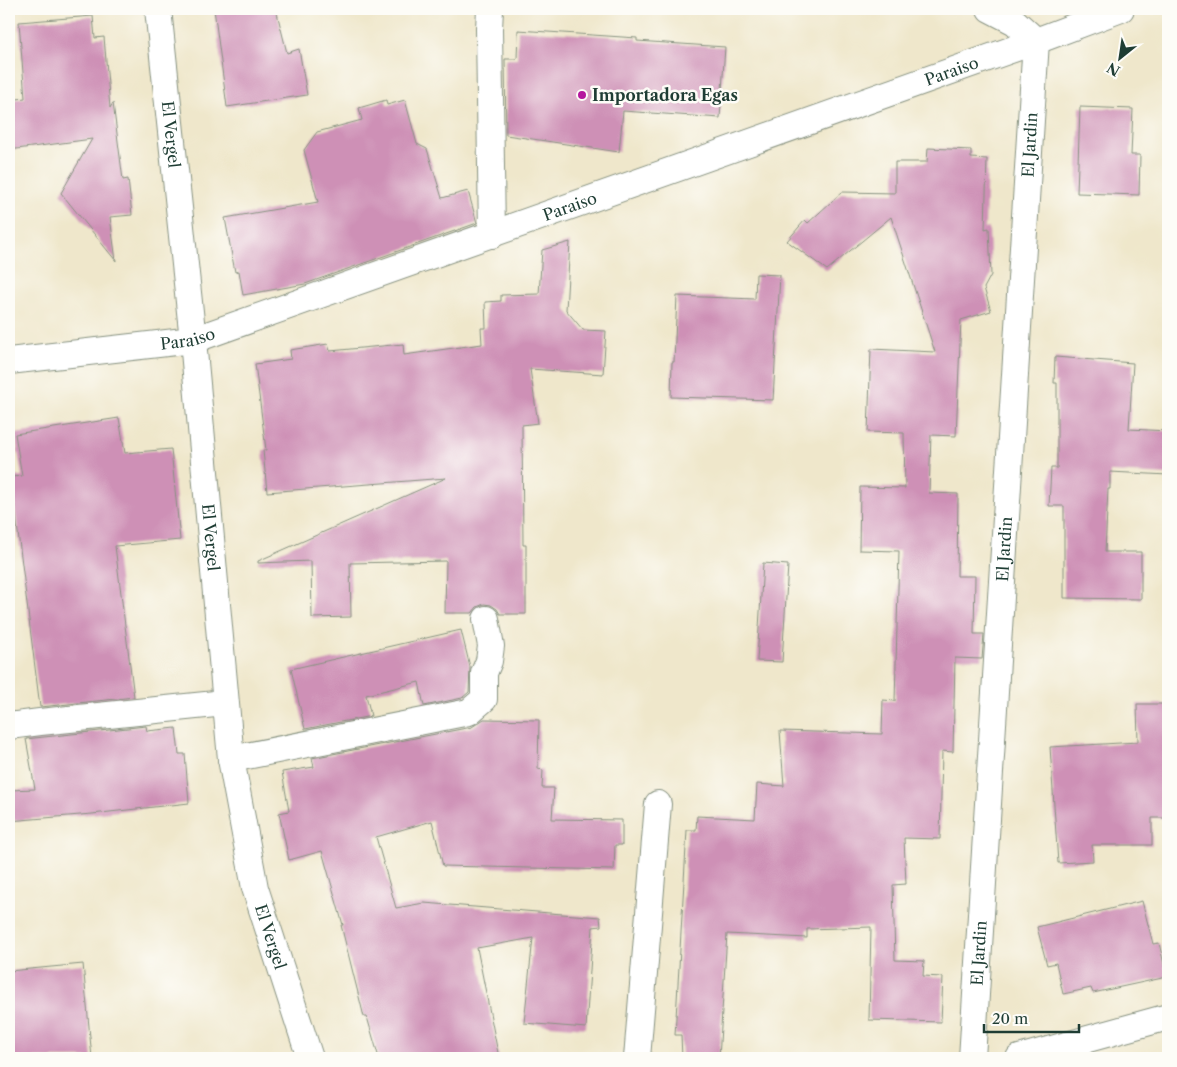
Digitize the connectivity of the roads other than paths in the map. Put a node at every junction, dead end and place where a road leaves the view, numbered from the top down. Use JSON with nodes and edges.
{"nodes":[{"id":1,"x":158,"y":9,"type":"edge"},
{"id":2,"x":490,"y":9,"type":"edge"},
{"id":3,"x":990,"y":9,"type":"edge"},
{"id":4,"x":1121,"y":9,"type":"edge"},
{"id":5,"x":1073,"y":18,"type":"edge"},
{"id":6,"x":1036,"y":41,"type":"junction"},
{"id":7,"x":492,"y":235,"type":"junction"},
{"id":8,"x":193,"y":340,"type":"junction"},
{"id":9,"x":9,"y":361,"type":"edge"},
{"id":10,"x":486,"y":618,"type":"dead end"},
{"id":11,"x":225,"y":703,"type":"junction"},
{"id":12,"x":9,"y":726,"type":"edge"},
{"id":13,"x":232,"y":759,"type":"junction"},
{"id":14,"x":658,"y":804,"type":"dead end"},
{"id":15,"x":1168,"y":1017,"type":"edge"},
{"id":16,"x":310,"y":1058,"type":"edge"},
{"id":17,"x":637,"y":1058,"type":"edge"},
{"id":18,"x":972,"y":1058,"type":"edge"},
{"id":19,"x":1019,"y":1058,"type":"edge"}],
"edges":[{"from":1,"to":8,"type":"street","name":"El Vergel"},
{"from":2,"to":7,"type":"street"},
{"from":3,"to":6,"type":"street"},
{"from":4,"to":5,"type":"street","name":"Paraiso"},
{"from":5,"to":6,"type":"street","name":"Paraiso"},
{"from":6,"to":7,"type":"street","name":"Paraiso"},
{"from":6,"to":18,"type":"street","name":"El Jardin"},
{"from":7,"to":8,"type":"street","name":"Paraiso"},
{"from":8,"to":9,"type":"street","name":"Paraiso"},
{"from":8,"to":11,"type":"street","name":"El Vergel"},
{"from":10,"to":13,"type":"street"},
{"from":11,"to":12,"type":"street"},
{"from":11,"to":13,"type":"street","name":"El Vergel"},
{"from":13,"to":16,"type":"street","name":"El Vergel"},
{"from":14,"to":17,"type":"street"},
{"from":15,"to":19,"type":"street"}]}
